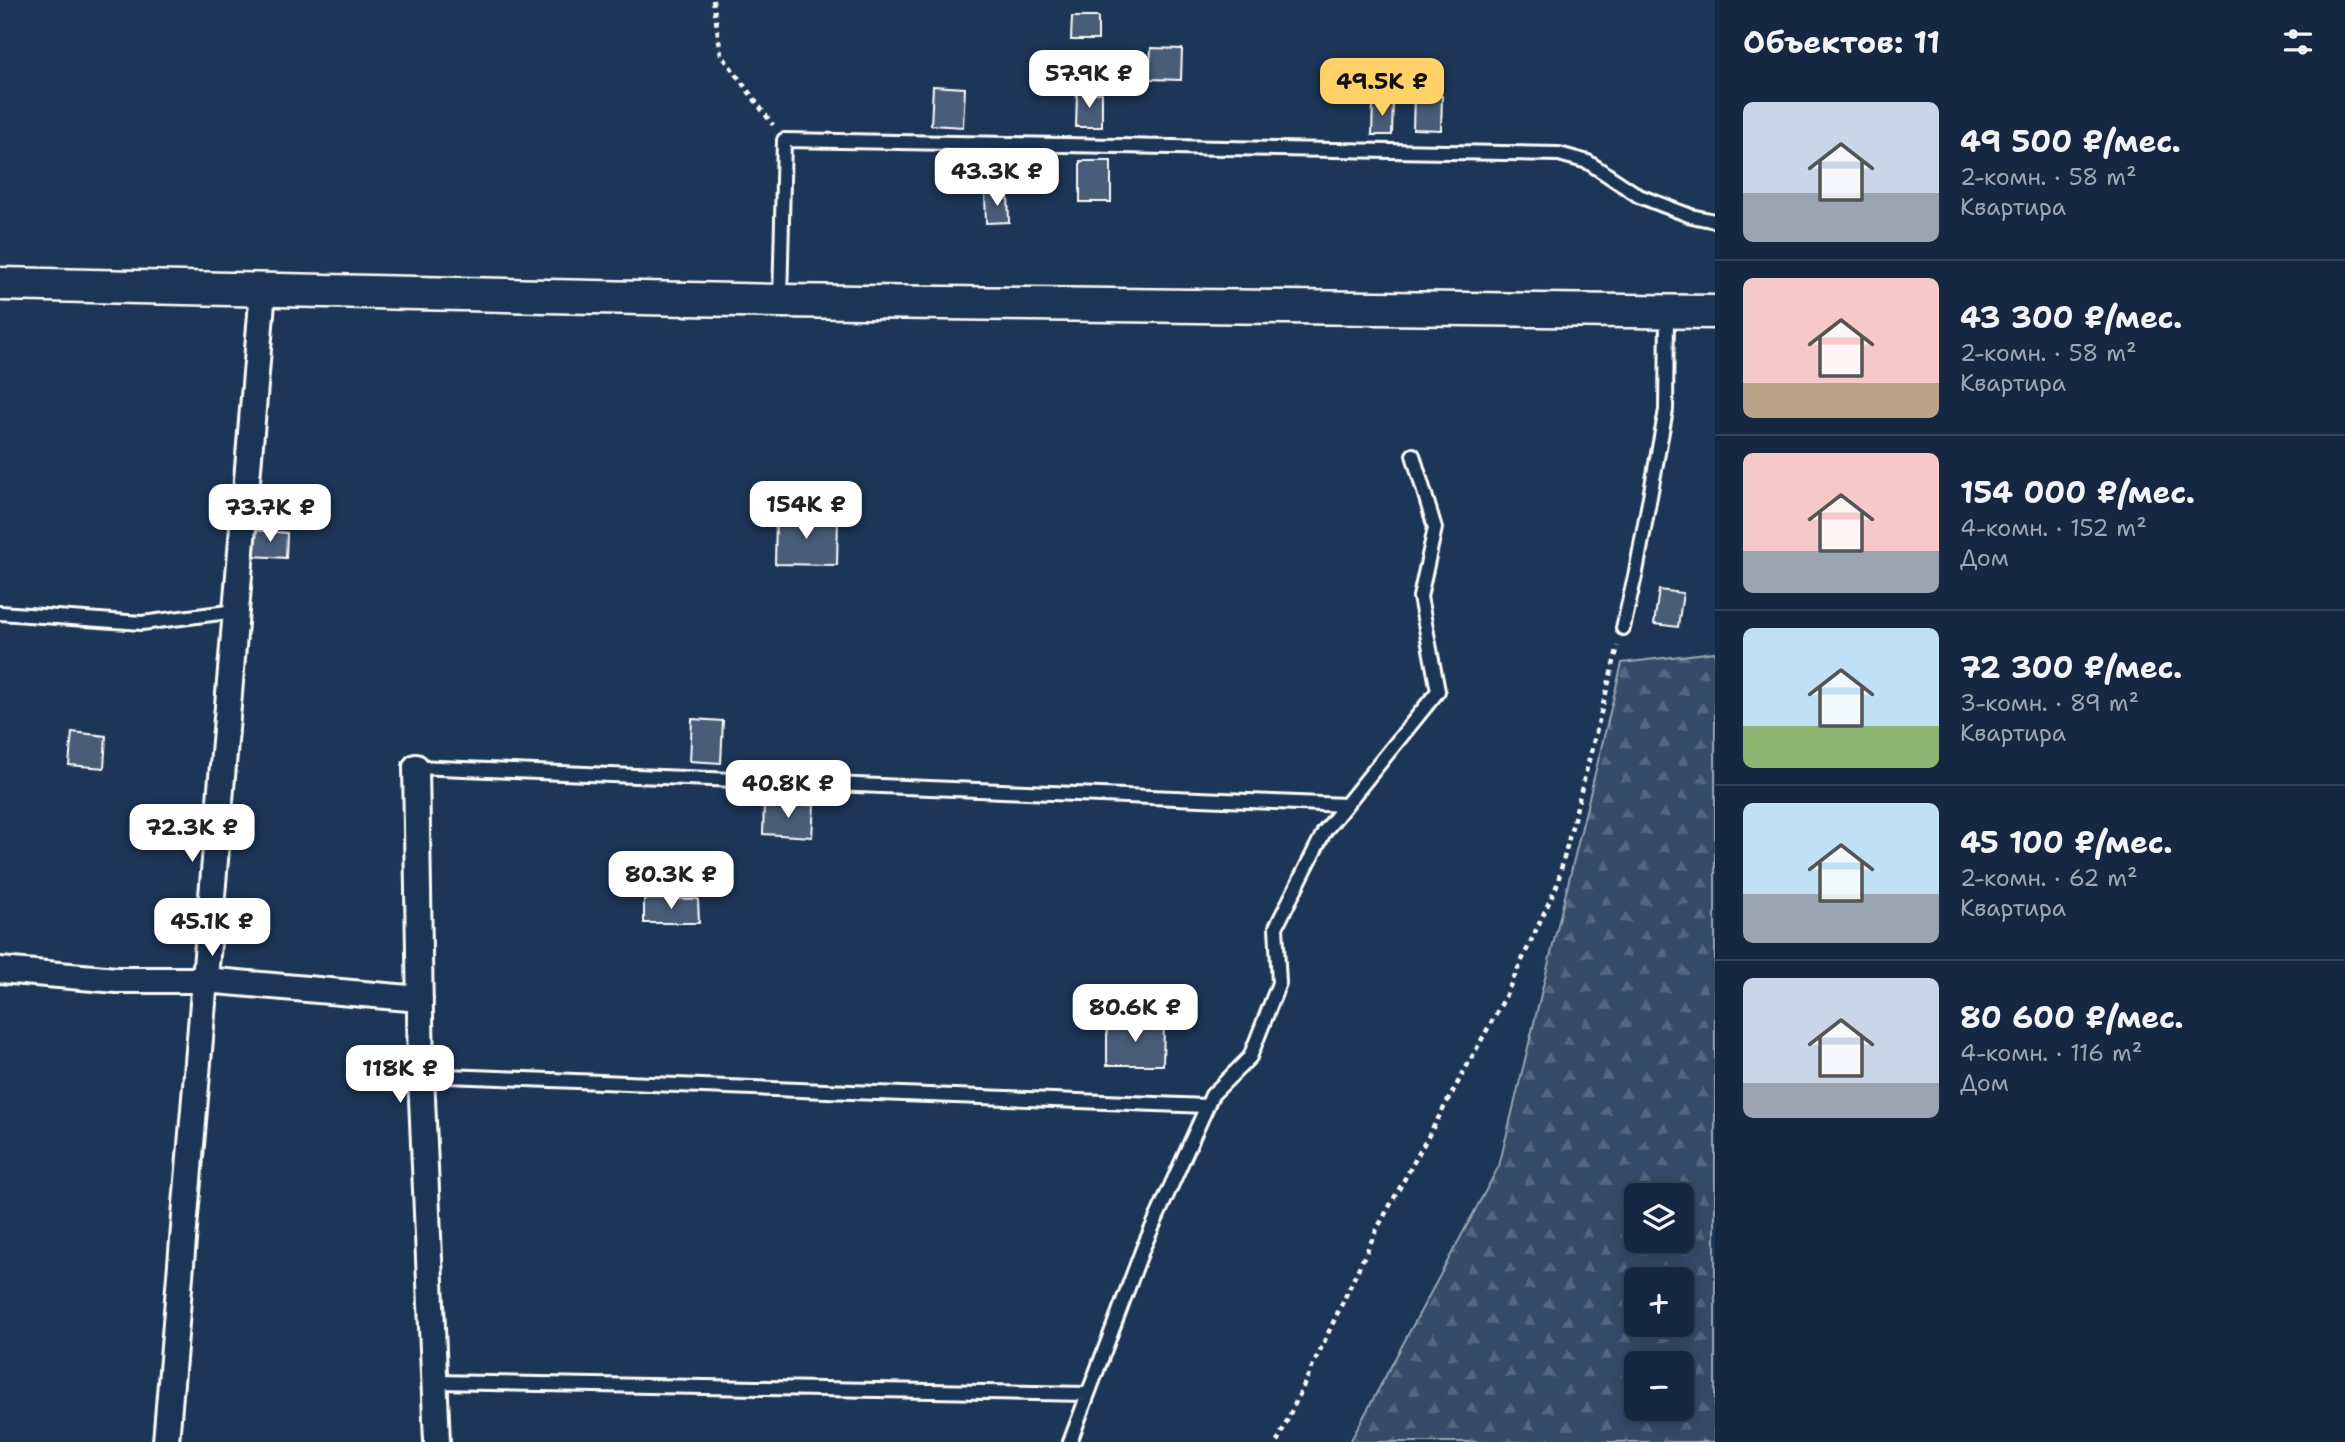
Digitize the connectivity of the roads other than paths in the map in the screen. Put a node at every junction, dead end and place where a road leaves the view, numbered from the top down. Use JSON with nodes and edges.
{"nodes":[{"id":1,"x":1715,"y":221,"type":"edge"},
{"id":2,"x":0,"y":284,"type":"edge"},
{"id":3,"x":263,"y":290,"type":"junction"},
{"id":4,"x":780,"y":301,"type":"junction"},
{"id":5,"x":1667,"y":312,"type":"junction"},
{"id":6,"x":1715,"y":312,"type":"edge"},
{"id":7,"x":1413,"y":454,"type":"dead end"},
{"id":8,"x":236,"y":611,"type":"junction"},
{"id":9,"x":0,"y":613,"type":"edge"},
{"id":10,"x":1623,"y":628,"type":"road end"},
{"id":11,"x":416,"y":767,"type":"joint"},
{"id":12,"x":1346,"y":805,"type":"junction"},
{"id":13,"x":0,"y":970,"type":"edge"},
{"id":14,"x":205,"y":980,"type":"junction"},
{"id":15,"x":420,"y":999,"type":"junction"},
{"id":16,"x":421,"y":1075,"type":"junction"},
{"id":17,"x":1207,"y":1106,"type":"junction"},
{"id":18,"x":435,"y":1382,"type":"junction"},
{"id":19,"x":1088,"y":1394,"type":"junction"},
{"id":20,"x":166,"y":1442,"type":"edge"},
{"id":21,"x":437,"y":1442,"type":"edge"},
{"id":22,"x":1070,"y":1442,"type":"edge"}],
"edges":[{"from":1,"to":4,"type":"lane"},
{"from":2,"to":3,"type":"street"},
{"from":3,"to":4,"type":"street"},
{"from":3,"to":8,"type":"street"},
{"from":4,"to":5,"type":"street"},
{"from":5,"to":6,"type":"street"},
{"from":5,"to":10,"type":"lane"},
{"from":7,"to":12,"type":"lane"},
{"from":8,"to":9,"type":"lane"},
{"from":8,"to":14,"type":"street"},
{"from":11,"to":12,"type":"lane"},
{"from":11,"to":15,"type":"street"},
{"from":12,"to":17,"type":"lane"},
{"from":13,"to":14,"type":"street"},
{"from":14,"to":15,"type":"street"},
{"from":14,"to":20,"type":"street"},
{"from":15,"to":16,"type":"street"},
{"from":16,"to":17,"type":"lane"},
{"from":16,"to":18,"type":"street"},
{"from":17,"to":19,"type":"lane"},
{"from":18,"to":19,"type":"lane"},
{"from":18,"to":21,"type":"street"},
{"from":19,"to":22,"type":"lane"}]}
